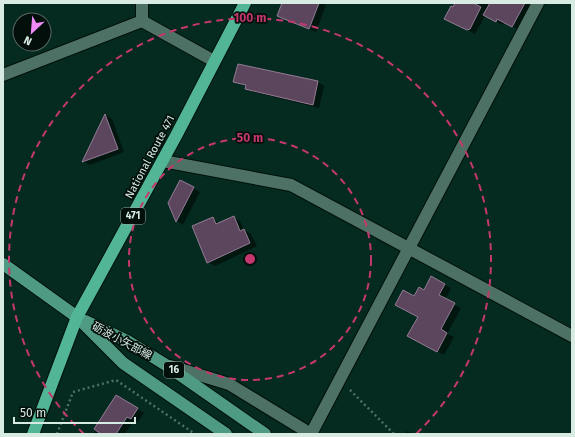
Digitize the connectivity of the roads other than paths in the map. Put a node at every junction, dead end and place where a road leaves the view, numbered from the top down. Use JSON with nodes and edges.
{"nodes":[{"id":1,"x":142,"y":3,"type":"edge"},
{"id":2,"x":245,"y":3,"type":"edge"},
{"id":3,"x":538,"y":3,"type":"edge"},
{"id":4,"x":142,"y":21,"type":"junction"},
{"id":5,"x":214,"y":61,"type":"junction"},
{"id":6,"x":3,"y":75,"type":"edge"},
{"id":7,"x":163,"y":161,"type":"junction"},
{"id":8,"x":409,"y":249,"type":"junction"},
{"id":9,"x":3,"y":264,"type":"edge"},
{"id":10,"x":77,"y":317,"type":"junction"},
{"id":11,"x":572,"y":336,"type":"edge"},
{"id":12,"x":166,"y":365,"type":"junction"},
{"id":13,"x":33,"y":434,"type":"edge"},
{"id":14,"x":226,"y":434,"type":"edge"},
{"id":15,"x":265,"y":434,"type":"edge"},
{"id":16,"x":311,"y":434,"type":"edge"}],
"edges":[{"from":1,"to":4,"type":"street"},
{"from":2,"to":5,"type":"highway","name":"National Route 471","number":"471"},
{"from":3,"to":8,"type":"street"},
{"from":4,"to":5,"type":"street"},
{"from":4,"to":6,"type":"street"},
{"from":5,"to":7,"type":"highway","name":"National Route 471","number":"471"},
{"from":7,"to":8,"type":"street"},
{"from":7,"to":10,"type":"highway","name":"National Route 471","number":"471"},
{"from":8,"to":11,"type":"street"},
{"from":8,"to":16,"type":"street"},
{"from":9,"to":10,"type":"main road","name":"砺波小矢部線","number":"16"},
{"from":10,"to":12,"type":"main road","name":"砺波小矢部線","number":"16"},
{"from":10,"to":13,"type":"highway","name":"National Route 471","number":"471"},
{"from":10,"to":14,"type":"main road","name":"砺波小矢部線","number":"16"},
{"from":12,"to":15,"type":"main road","name":"砺波小矢部線","number":"16"},
{"from":12,"to":16,"type":"street"}]}
